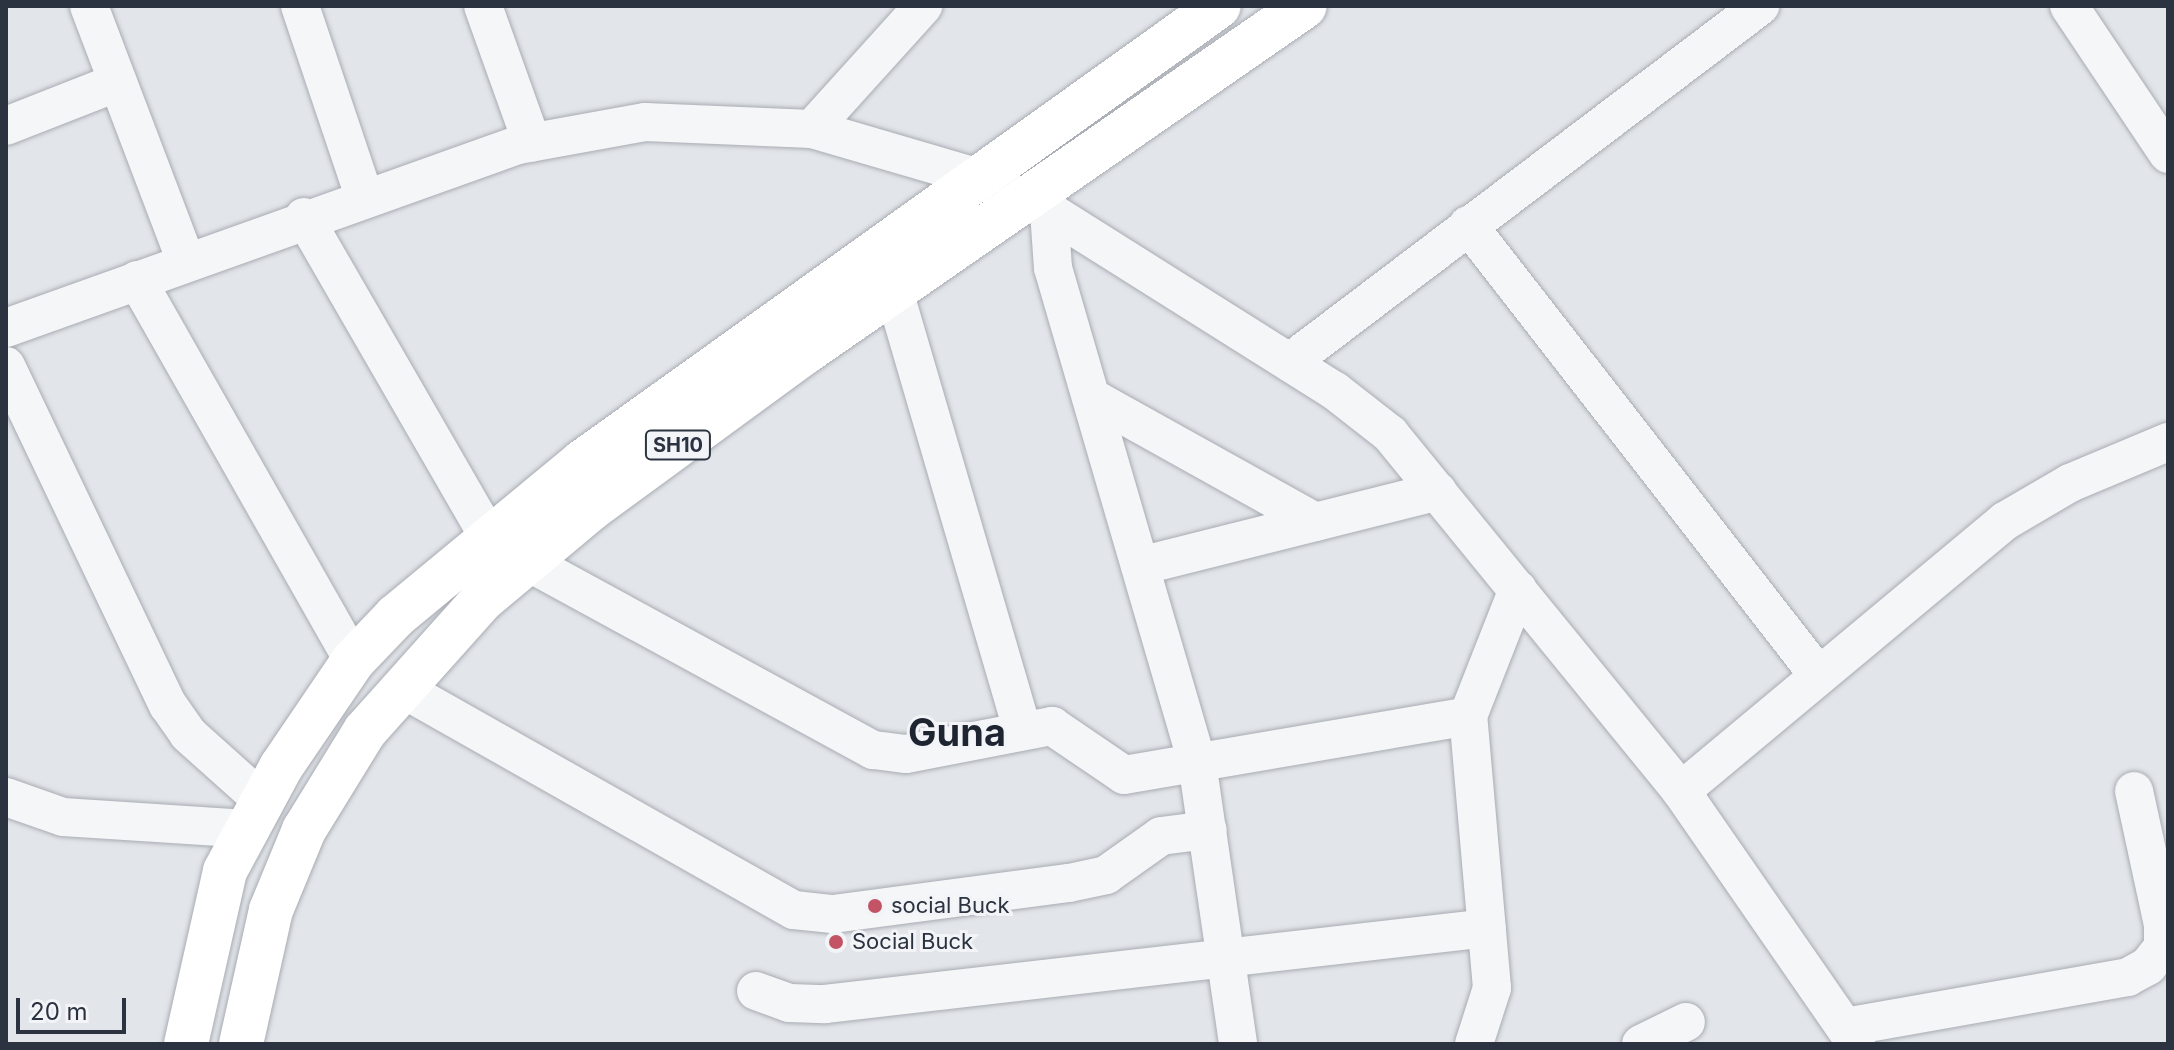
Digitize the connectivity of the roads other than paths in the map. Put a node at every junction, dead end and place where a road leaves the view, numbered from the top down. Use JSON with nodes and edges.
{"nodes":[{"id":1,"x":89,"y":6,"type":"edge"},
{"id":2,"x":300,"y":6,"type":"edge"},
{"id":3,"x":483,"y":6,"type":"edge"},
{"id":4,"x":1219,"y":6,"type":"edge"},
{"id":5,"x":1305,"y":6,"type":"edge"},
{"id":6,"x":1760,"y":6,"type":"edge"},
{"id":7,"x":2069,"y":6,"type":"edge"},
{"id":8,"x":912,"y":9,"type":"edge"},
{"id":9,"x":118,"y":82,"type":"junction"},
{"id":10,"x":6,"y":126,"type":"edge"},
{"id":11,"x":812,"y":129,"type":"junction"},
{"id":12,"x":532,"y":143,"type":"junction"},
{"id":13,"x":2168,"y":154,"type":"edge"},
{"id":14,"x":980,"y":178,"type":"junction"},
{"id":15,"x":364,"y":196,"type":"junction"},
{"id":16,"x":1039,"y":205,"type":"junction"},
{"id":17,"x":304,"y":217,"type":"junction"},
{"id":18,"x":1468,"y":225,"type":"junction"},
{"id":19,"x":186,"y":261,"type":"junction"},
{"id":20,"x":137,"y":280,"type":"junction"},
{"id":21,"x":894,"y":291,"type":"junction"},
{"id":22,"x":6,"y":328,"type":"edge"},
{"id":23,"x":1290,"y":362,"type":"junction"},
{"id":24,"x":6,"y":366,"type":"edge"},
{"id":25,"x":1091,"y":397,"type":"junction"},
{"id":26,"x":2168,"y":442,"type":"edge"},
{"id":27,"x":1438,"y":491,"type":"junction"},
{"id":28,"x":1316,"y":522,"type":"junction"},
{"id":29,"x":488,"y":536,"type":"junction"},
{"id":30,"x":528,"y":562,"type":"junction"},
{"id":31,"x":1140,"y":566,"type":"junction"},
{"id":32,"x":1518,"y":589,"type":"junction"},
{"id":33,"x":353,"y":661,"type":"junction"},
{"id":34,"x":1819,"y":676,"type":"junction"},
{"id":35,"x":403,"y":689,"type":"junction"},
{"id":36,"x":1468,"y":716,"type":"junction"},
{"id":37,"x":1022,"y":729,"type":"junction"},
{"id":38,"x":1197,"y":762,"type":"junction"},
{"id":39,"x":1681,"y":791,"type":"junction"},
{"id":40,"x":2134,"y":791,"type":"dead end"},
{"id":41,"x":6,"y":797,"type":"edge"},
{"id":42,"x":255,"y":815,"type":"junction"},
{"id":43,"x":1208,"y":830,"type":"junction"},
{"id":44,"x":1487,"y":928,"type":"junction"},
{"id":45,"x":1227,"y":960,"type":"junction"},
{"id":46,"x":756,"y":991,"type":"dead end"},
{"id":47,"x":1686,"y":1022,"type":"dead end"},
{"id":48,"x":1850,"y":1036,"type":"edge"},
{"id":49,"x":186,"y":1044,"type":"edge"},
{"id":50,"x":241,"y":1044,"type":"edge"},
{"id":51,"x":1238,"y":1044,"type":"edge"},
{"id":52,"x":1474,"y":1044,"type":"edge"},
{"id":53,"x":1641,"y":1044,"type":"edge"}],
"edges":[{"from":1,"to":9,"type":"street"},
{"from":2,"to":15,"type":"street"},
{"from":3,"to":12,"type":"street"},
{"from":4,"to":14,"type":"main road","number":"SH10"},
{"from":5,"to":16,"type":"main road","number":"SH10"},
{"from":6,"to":18,"type":"street"},
{"from":7,"to":13,"type":"street"},
{"from":8,"to":11,"type":"street"},
{"from":9,"to":10,"type":"street"},
{"from":9,"to":19,"type":"street"},
{"from":11,"to":12,"type":"street"},
{"from":11,"to":14,"type":"street"},
{"from":12,"to":15,"type":"street"},
{"from":14,"to":16,"type":"street"},
{"from":14,"to":29,"type":"main road","number":"SH10"},
{"from":15,"to":17,"type":"street"},
{"from":16,"to":21,"type":"main road","number":"SH10"},
{"from":16,"to":23,"type":"street"},
{"from":16,"to":25,"type":"street"},
{"from":17,"to":19,"type":"street"},
{"from":17,"to":29,"type":"street"},
{"from":18,"to":23,"type":"street"},
{"from":18,"to":34,"type":"street"},
{"from":19,"to":20,"type":"street"},
{"from":20,"to":22,"type":"street"},
{"from":20,"to":33,"type":"street"},
{"from":21,"to":30,"type":"main road","number":"SH10"},
{"from":21,"to":37,"type":"street"},
{"from":23,"to":27,"type":"street"},
{"from":24,"to":42,"type":"street"},
{"from":25,"to":28,"type":"street"},
{"from":25,"to":31,"type":"street"},
{"from":26,"to":34,"type":"street"},
{"from":27,"to":28,"type":"street"},
{"from":27,"to":32,"type":"street"},
{"from":28,"to":31,"type":"street"},
{"from":29,"to":33,"type":"main road","number":"SH10"},
{"from":30,"to":35,"type":"main road","number":"SH10"},
{"from":30,"to":37,"type":"street"},
{"from":31,"to":38,"type":"street"},
{"from":32,"to":36,"type":"street"},
{"from":32,"to":39,"type":"street"},
{"from":33,"to":42,"type":"main road","number":"SH10"},
{"from":34,"to":39,"type":"street"},
{"from":35,"to":43,"type":"street"},
{"from":35,"to":50,"type":"main road","number":"SH10"},
{"from":36,"to":38,"type":"street"},
{"from":36,"to":44,"type":"street"},
{"from":37,"to":38,"type":"street"},
{"from":38,"to":43,"type":"street"},
{"from":39,"to":48,"type":"street"},
{"from":40,"to":48,"type":"street"},
{"from":41,"to":42,"type":"street"},
{"from":42,"to":49,"type":"main road","number":"SH10"},
{"from":43,"to":45,"type":"street"},
{"from":44,"to":45,"type":"street"},
{"from":44,"to":52,"type":"street"},
{"from":45,"to":46,"type":"street"},
{"from":45,"to":51,"type":"street"},
{"from":47,"to":53,"type":"street"}]}
